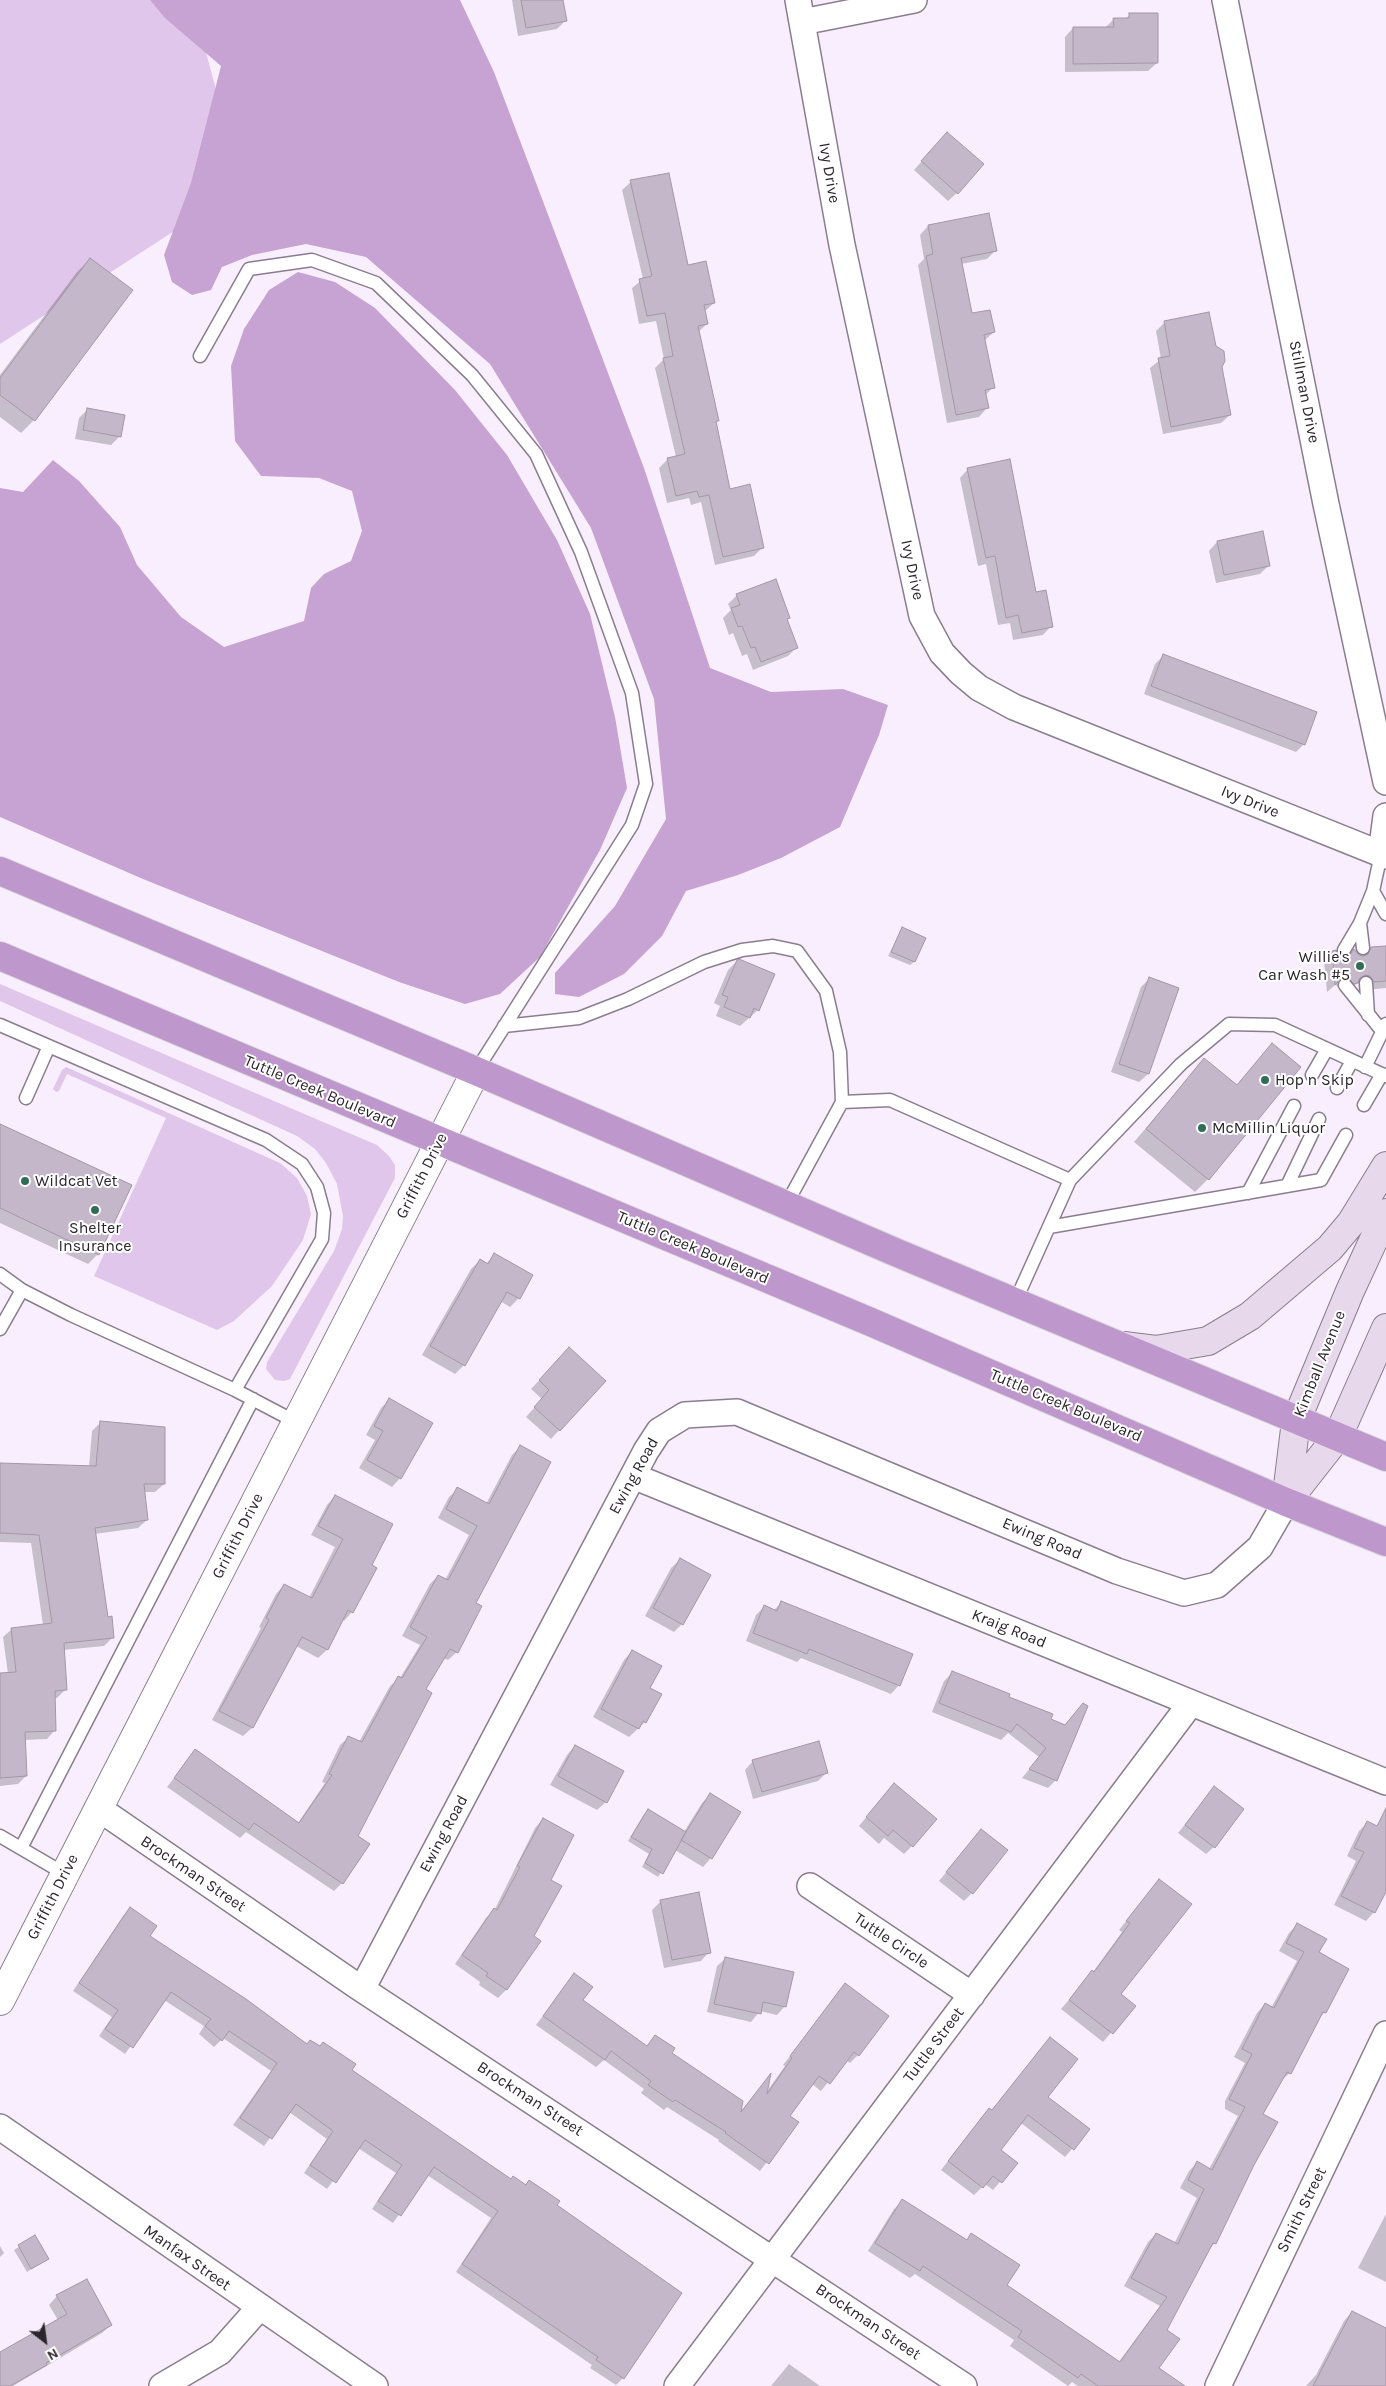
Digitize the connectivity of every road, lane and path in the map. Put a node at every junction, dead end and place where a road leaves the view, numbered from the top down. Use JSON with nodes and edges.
{"nodes":[{"id":1,"x":914,"y":0,"type":"edge"},
{"id":2,"x":1226,"y":0,"type":"edge"},
{"id":3,"x":800,"y":11,"type":"edge"},
{"id":4,"x":200,"y":356,"type":"dead end"},
{"id":5,"x":1386,"y":782,"type":"edge"},
{"id":6,"x":1386,"y":816,"type":"edge"},
{"id":7,"x":1384,"y":855,"type":"edge"},
{"id":8,"x":0,"y":871,"type":"edge"},
{"id":9,"x":1374,"y":891,"type":"junction"},
{"id":10,"x":1386,"y":914,"type":"edge"},
{"id":11,"x":1360,"y":923,"type":"junction"},
{"id":12,"x":1363,"y":948,"type":"dead end"},
{"id":13,"x":1344,"y":950,"type":"dead end"},
{"id":14,"x":0,"y":956,"type":"edge"},
{"id":15,"x":1366,"y":983,"type":"dead end"},
{"id":16,"x":1345,"y":984,"type":"dead end"},
{"id":17,"x":1368,"y":1015,"type":"junction"},
{"id":18,"x":0,"y":1025,"type":"edge"},
{"id":19,"x":504,"y":1026,"type":"junction"},
{"id":20,"x":1384,"y":1028,"type":"edge"},
{"id":21,"x":49,"y":1046,"type":"junction"},
{"id":22,"x":1327,"y":1049,"type":"junction"},
{"id":23,"x":1352,"y":1061,"type":"junction"},
{"id":24,"x":1365,"y":1067,"type":"junction"},
{"id":25,"x":476,"y":1071,"type":"junction"},
{"id":26,"x":1312,"y":1074,"type":"dead end"},
{"id":27,"x":1384,"y":1075,"type":"edge"},
{"id":28,"x":1337,"y":1088,"type":"dead end"},
{"id":29,"x":26,"y":1098,"type":"dead end"},
{"id":30,"x":842,"y":1102,"type":"junction"},
{"id":31,"x":1364,"y":1104,"type":"dead end"},
{"id":32,"x":1294,"y":1106,"type":"dead end"},
{"id":33,"x":1319,"y":1120,"type":"dead end"},
{"id":34,"x":1346,"y":1134,"type":"dead end"},
{"id":35,"x":440,"y":1142,"type":"junction"},
{"id":36,"x":1386,"y":1166,"type":"edge"},
{"id":37,"x":1070,"y":1180,"type":"junction"},
{"id":38,"x":1287,"y":1186,"type":"junction"},
{"id":39,"x":1248,"y":1193,"type":"junction"},
{"id":40,"x":786,"y":1205,"type":"junction"},
{"id":41,"x":1386,"y":1213,"type":"edge"},
{"id":42,"x":1049,"y":1227,"type":"junction"},
{"id":43,"x":0,"y":1274,"type":"edge"},
{"id":44,"x":22,"y":1290,"type":"junction"},
{"id":45,"x":1015,"y":1302,"type":"junction"},
{"id":46,"x":1386,"y":1328,"type":"edge"},
{"id":47,"x":0,"y":1329,"type":"edge"},
{"id":48,"x":1120,"y":1346,"type":"junction"},
{"id":49,"x":235,"y":1390,"type":"junction"},
{"id":50,"x":253,"y":1399,"type":"junction"},
{"id":51,"x":1296,"y":1421,"type":"junction"},
{"id":52,"x":296,"y":1422,"type":"junction"},
{"id":53,"x":1338,"y":1436,"type":"junction"},
{"id":54,"x":1386,"y":1456,"type":"edge"},
{"id":55,"x":633,"y":1476,"type":"junction"},
{"id":56,"x":1286,"y":1502,"type":"junction"},
{"id":57,"x":1386,"y":1542,"type":"edge"},
{"id":58,"x":1191,"y":1703,"type":"junction"},
{"id":59,"x":1386,"y":1782,"type":"edge"},
{"id":60,"x":98,"y":1808,"type":"junction"},
{"id":61,"x":0,"y":1836,"type":"edge"},
{"id":62,"x":21,"y":1848,"type":"junction"},
{"id":63,"x":65,"y":1874,"type":"junction"},
{"id":64,"x":810,"y":1886,"type":"dead end"},
{"id":65,"x":362,"y":1989,"type":"junction"},
{"id":66,"x":972,"y":1996,"type":"junction"},
{"id":67,"x":0,"y":2001,"type":"edge"},
{"id":68,"x":1386,"y":2034,"type":"edge"},
{"id":69,"x":0,"y":2127,"type":"edge"},
{"id":70,"x":772,"y":2258,"type":"junction"},
{"id":71,"x":259,"y":2308,"type":"junction"},
{"id":72,"x":162,"y":2386,"type":"edge"},
{"id":73,"x":375,"y":2386,"type":"edge"},
{"id":74,"x":677,"y":2386,"type":"edge"},
{"id":75,"x":964,"y":2386,"type":"edge"},
{"id":76,"x":1218,"y":2386,"type":"edge"}],
"edges":[{"from":1,"to":3,"type":"street"},
{"from":2,"to":5,"type":"street","name":"Stillman Drive"},
{"from":3,"to":7,"type":"street","name":"Ivy Drive"},
{"from":4,"to":19,"type":"lane"},
{"from":6,"to":7,"type":"street"},
{"from":7,"to":9,"type":"lane"},
{"from":8,"to":25,"type":"highway"},
{"from":9,"to":10,"type":"lane"},
{"from":9,"to":11,"type":"lane"},
{"from":11,"to":12,"type":"lane"},
{"from":11,"to":13,"type":"lane"},
{"from":14,"to":35,"type":"highway","name":"Tuttle Creek Boulevard"},
{"from":15,"to":17,"type":"lane"},
{"from":16,"to":17,"type":"lane"},
{"from":17,"to":20,"type":"lane"},
{"from":18,"to":21,"type":"lane"},
{"from":19,"to":25,"type":"lane"},
{"from":19,"to":30,"type":"lane"},
{"from":20,"to":24,"type":"lane"},
{"from":21,"to":29,"type":"lane"},
{"from":21,"to":49,"type":"lane"},
{"from":22,"to":23,"type":"lane"},
{"from":22,"to":26,"type":"lane"},
{"from":22,"to":37,"type":"lane"},
{"from":23,"to":24,"type":"lane"},
{"from":23,"to":28,"type":"lane"},
{"from":24,"to":27,"type":"lane"},
{"from":25,"to":35,"type":"street","name":"Griffith Drive"},
{"from":25,"to":40,"type":"highway"},
{"from":27,"to":31,"type":"lane"},
{"from":30,"to":37,"type":"lane"},
{"from":30,"to":40,"type":"lane"},
{"from":32,"to":39,"type":"lane"},
{"from":33,"to":38,"type":"lane"},
{"from":34,"to":38,"type":"lane"},
{"from":35,"to":52,"type":"street","name":"Griffith Drive"},
{"from":35,"to":56,"type":"highway","name":"Tuttle Creek Boulevard"},
{"from":36,"to":48,"type":"main road"},
{"from":37,"to":42,"type":"lane"},
{"from":38,"to":39,"type":"lane"},
{"from":39,"to":42,"type":"lane"},
{"from":40,"to":45,"type":"highway"},
{"from":41,"to":51,"type":"main road","name":"Kimball Avenue"},
{"from":42,"to":45,"type":"lane"},
{"from":43,"to":44,"type":"lane"},
{"from":44,"to":47,"type":"lane"},
{"from":44,"to":49,"type":"lane"},
{"from":45,"to":48,"type":"highway"},
{"from":46,"to":53,"type":"main road"},
{"from":48,"to":51,"type":"highway"},
{"from":49,"to":50,"type":"lane"},
{"from":50,"to":52,"type":"lane"},
{"from":50,"to":62,"type":"lane"},
{"from":51,"to":53,"type":"highway"},
{"from":51,"to":56,"type":"main road","name":"Kimball Avenue"},
{"from":52,"to":60,"type":"street","name":"Griffith Drive"},
{"from":53,"to":54,"type":"highway"},
{"from":53,"to":56,"type":"main road"},
{"from":55,"to":56,"type":"street","name":"Ewing Road"},
{"from":55,"to":58,"type":"street","name":"Kraig Road"},
{"from":55,"to":65,"type":"street","name":"Ewing Road"},
{"from":56,"to":57,"type":"highway","name":"Tuttle Creek Boulevard"},
{"from":58,"to":59,"type":"street","name":"Kraig Road"},
{"from":58,"to":66,"type":"street","name":"Tuttle Street"},
{"from":60,"to":63,"type":"street","name":"Griffith Drive"},
{"from":60,"to":65,"type":"street","name":"Brockman Street"},
{"from":61,"to":62,"type":"lane"},
{"from":62,"to":63,"type":"lane"},
{"from":63,"to":67,"type":"street","name":"Griffith Drive"},
{"from":64,"to":66,"type":"street","name":"Tuttle Circle"},
{"from":65,"to":70,"type":"street","name":"Brockman Street"},
{"from":66,"to":70,"type":"street","name":"Tuttle Street"},
{"from":68,"to":76,"type":"street","name":"Smith Street"},
{"from":69,"to":71,"type":"street","name":"Manfax Street"},
{"from":70,"to":74,"type":"street","name":"Tuttle Street"},
{"from":70,"to":75,"type":"street","name":"Brockman Street"},
{"from":71,"to":72,"type":"street"},
{"from":71,"to":73,"type":"street","name":"Manfax Street"}]}
